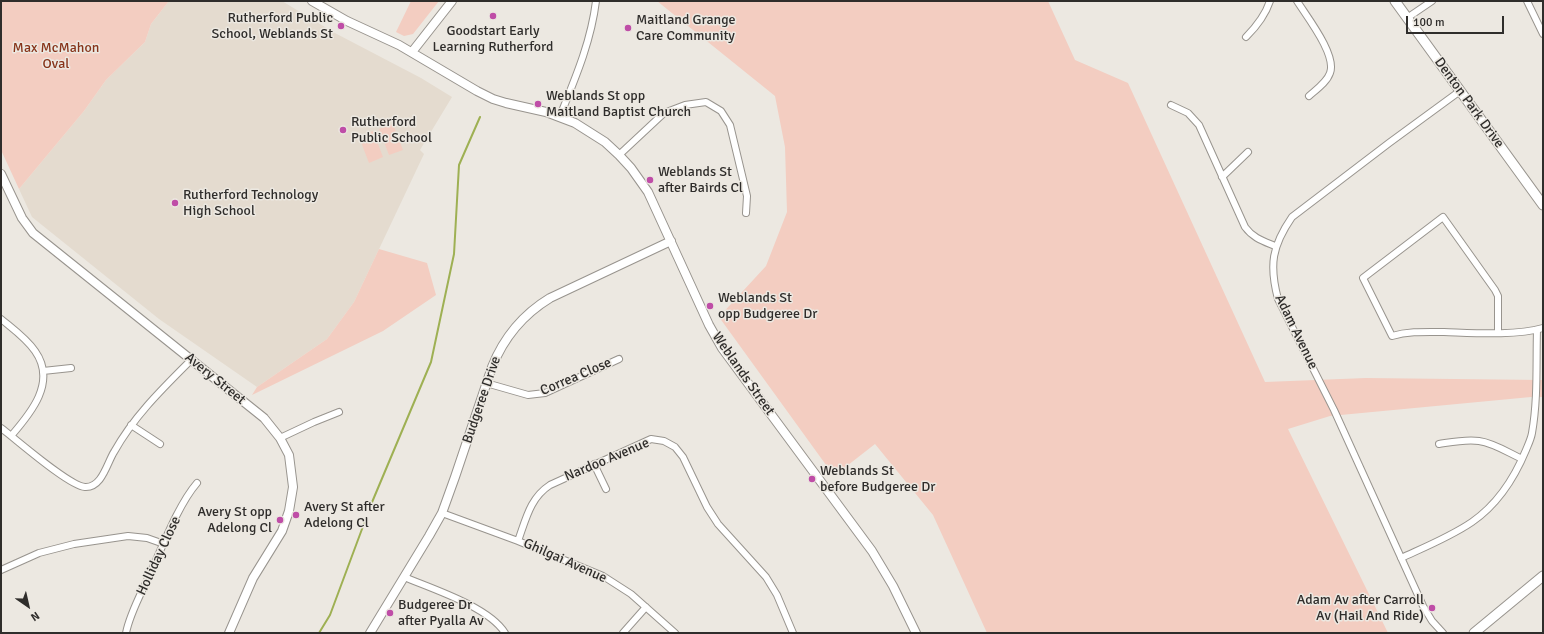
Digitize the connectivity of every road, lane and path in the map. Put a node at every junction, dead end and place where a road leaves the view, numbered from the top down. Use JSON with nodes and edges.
{"nodes":[{"id":1,"x":312,"y":1,"type":"edge"},
{"id":2,"x":452,"y":1,"type":"edge"},
{"id":3,"x":596,"y":1,"type":"edge"},
{"id":4,"x":1270,"y":1,"type":"edge"},
{"id":5,"x":1297,"y":1,"type":"edge"},
{"id":6,"x":1395,"y":1,"type":"edge"},
{"id":7,"x":1432,"y":1,"type":"edge"},
{"id":8,"x":1527,"y":1,"type":"edge"},
{"id":9,"x":1408,"y":18,"type":"junction"},
{"id":10,"x":1543,"y":34,"type":"edge"},
{"id":11,"x":1246,"y":37,"type":"dead end"},
{"id":12,"x":412,"y":52,"type":"junction"},
{"id":13,"x":1460,"y":91,"type":"junction"},
{"id":14,"x":1310,"y":96,"type":"dead end"},
{"id":15,"x":1171,"y":105,"type":"dead end"},
{"id":16,"x":560,"y":116,"type":"junction"},
{"id":17,"x":1248,"y":152,"type":"dead end"},
{"id":18,"x":619,"y":155,"type":"junction"},
{"id":19,"x":1,"y":174,"type":"edge"},
{"id":20,"x":1222,"y":176,"type":"junction"},
{"id":21,"x":1543,"y":205,"type":"edge"},
{"id":22,"x":746,"y":213,"type":"dead end"},
{"id":23,"x":671,"y":241,"type":"junction"},
{"id":24,"x":1276,"y":246,"type":"junction"},
{"id":25,"x":1,"y":319,"type":"edge"},
{"id":26,"x":1540,"y":329,"type":"edge"},
{"id":27,"x":1498,"y":332,"type":"junction"},
{"id":28,"x":192,"y":359,"type":"junction"},
{"id":29,"x":619,"y":359,"type":"dead end"},
{"id":30,"x":71,"y":368,"type":"dead end"},
{"id":31,"x":43,"y":371,"type":"junction"},
{"id":32,"x":486,"y":383,"type":"junction"},
{"id":33,"x":339,"y":412,"type":"dead end"},
{"id":34,"x":131,"y":425,"type":"junction"},
{"id":35,"x":1,"y":428,"type":"edge"},
{"id":36,"x":11,"y":436,"type":"junction"},
{"id":37,"x":280,"y":438,"type":"junction"},
{"id":38,"x":160,"y":444,"type":"dead end"},
{"id":39,"x":1439,"y":444,"type":"dead end"},
{"id":40,"x":1522,"y":459,"type":"junction"},
{"id":41,"x":594,"y":464,"type":"junction"},
{"id":42,"x":197,"y":483,"type":"dead end"},
{"id":43,"x":606,"y":489,"type":"dead end"},
{"id":44,"x":442,"y":513,"type":"junction"},
{"id":45,"x":518,"y":541,"type":"junction"},
{"id":46,"x":164,"y":544,"type":"junction"},
{"id":47,"x":1402,"y":558,"type":"junction"},
{"id":48,"x":1,"y":570,"type":"edge"},
{"id":49,"x":1543,"y":576,"type":"edge"},
{"id":50,"x":404,"y":577,"type":"junction"},
{"id":51,"x":646,"y":607,"type":"junction"},
{"id":52,"x":126,"y":633,"type":"edge"},
{"id":53,"x":229,"y":633,"type":"edge"},
{"id":54,"x":370,"y":633,"type":"edge"},
{"id":55,"x":505,"y":633,"type":"edge"},
{"id":56,"x":623,"y":633,"type":"edge"},
{"id":57,"x":675,"y":633,"type":"edge"},
{"id":58,"x":793,"y":633,"type":"edge"},
{"id":59,"x":916,"y":633,"type":"edge"},
{"id":60,"x":1443,"y":633,"type":"edge"},
{"id":61,"x":1474,"y":633,"type":"edge"}],
"edges":[{"from":1,"to":12,"type":"street","name":"Weblands Street"},
{"from":2,"to":12,"type":"street"},
{"from":3,"to":16,"type":"street"},
{"from":4,"to":11,"type":"street"},
{"from":5,"to":14,"type":"street"},
{"from":6,"to":9,"type":"main road","name":"Denton Park Drive"},
{"from":7,"to":9,"type":"street"},
{"from":8,"to":10,"type":"street"},
{"from":9,"to":13,"type":"main road","name":"Denton Park Drive"},
{"from":12,"to":16,"type":"street","name":"Weblands Street"},
{"from":13,"to":21,"type":"main road","name":"Denton Park Drive"},
{"from":13,"to":24,"type":"street","name":"Adam Avenue"},
{"from":15,"to":20,"type":"street"},
{"from":16,"to":18,"type":"street","name":"Weblands Street"},
{"from":17,"to":20,"type":"street"},
{"from":18,"to":22,"type":"street"},
{"from":18,"to":23,"type":"street","name":"Weblands Street"},
{"from":19,"to":28,"type":"street","name":"Avery Street"},
{"from":20,"to":24,"type":"street"},
{"from":23,"to":32,"type":"street","name":"Budgeree Drive"},
{"from":23,"to":59,"type":"street","name":"Weblands Street"},
{"from":24,"to":47,"type":"street","name":"Adam Avenue"},
{"from":25,"to":31,"type":"street"},
{"from":26,"to":27,"type":"street"},
{"from":26,"to":40,"type":"street"},
{"from":27,"to":27,"type":"street"},
{"from":28,"to":34,"type":"street"},
{"from":28,"to":37,"type":"street","name":"Avery Street"},
{"from":29,"to":32,"type":"street","name":"Correa Close"},
{"from":30,"to":31,"type":"street"},
{"from":31,"to":36,"type":"street"},
{"from":32,"to":44,"type":"street","name":"Budgeree Drive"},
{"from":33,"to":37,"type":"street"},
{"from":34,"to":36,"type":"street"},
{"from":34,"to":38,"type":"street"},
{"from":35,"to":36,"type":"street"},
{"from":37,"to":53,"type":"street","name":"Avery Street"},
{"from":39,"to":40,"type":"street"},
{"from":40,"to":47,"type":"street"},
{"from":41,"to":43,"type":"street"},
{"from":41,"to":45,"type":"street","name":"Nardoo Avenue"},
{"from":41,"to":58,"type":"street","name":"Nardoo Avenue"},
{"from":42,"to":46,"type":"street","name":"Holliday Close"},
{"from":44,"to":45,"type":"street","name":"Ghilgai Avenue"},
{"from":44,"to":50,"type":"street","name":"Budgeree Drive"},
{"from":45,"to":51,"type":"street","name":"Ghilgai Avenue"},
{"from":46,"to":48,"type":"street"},
{"from":46,"to":52,"type":"street","name":"Holliday Close"},
{"from":47,"to":60,"type":"street","name":"Adam Avenue"},
{"from":49,"to":61,"type":"main road"},
{"from":50,"to":54,"type":"street","name":"Budgeree Drive"},
{"from":50,"to":55,"type":"street"},
{"from":51,"to":56,"type":"street"},
{"from":51,"to":57,"type":"street","name":"Ghilgai Avenue"}]}
